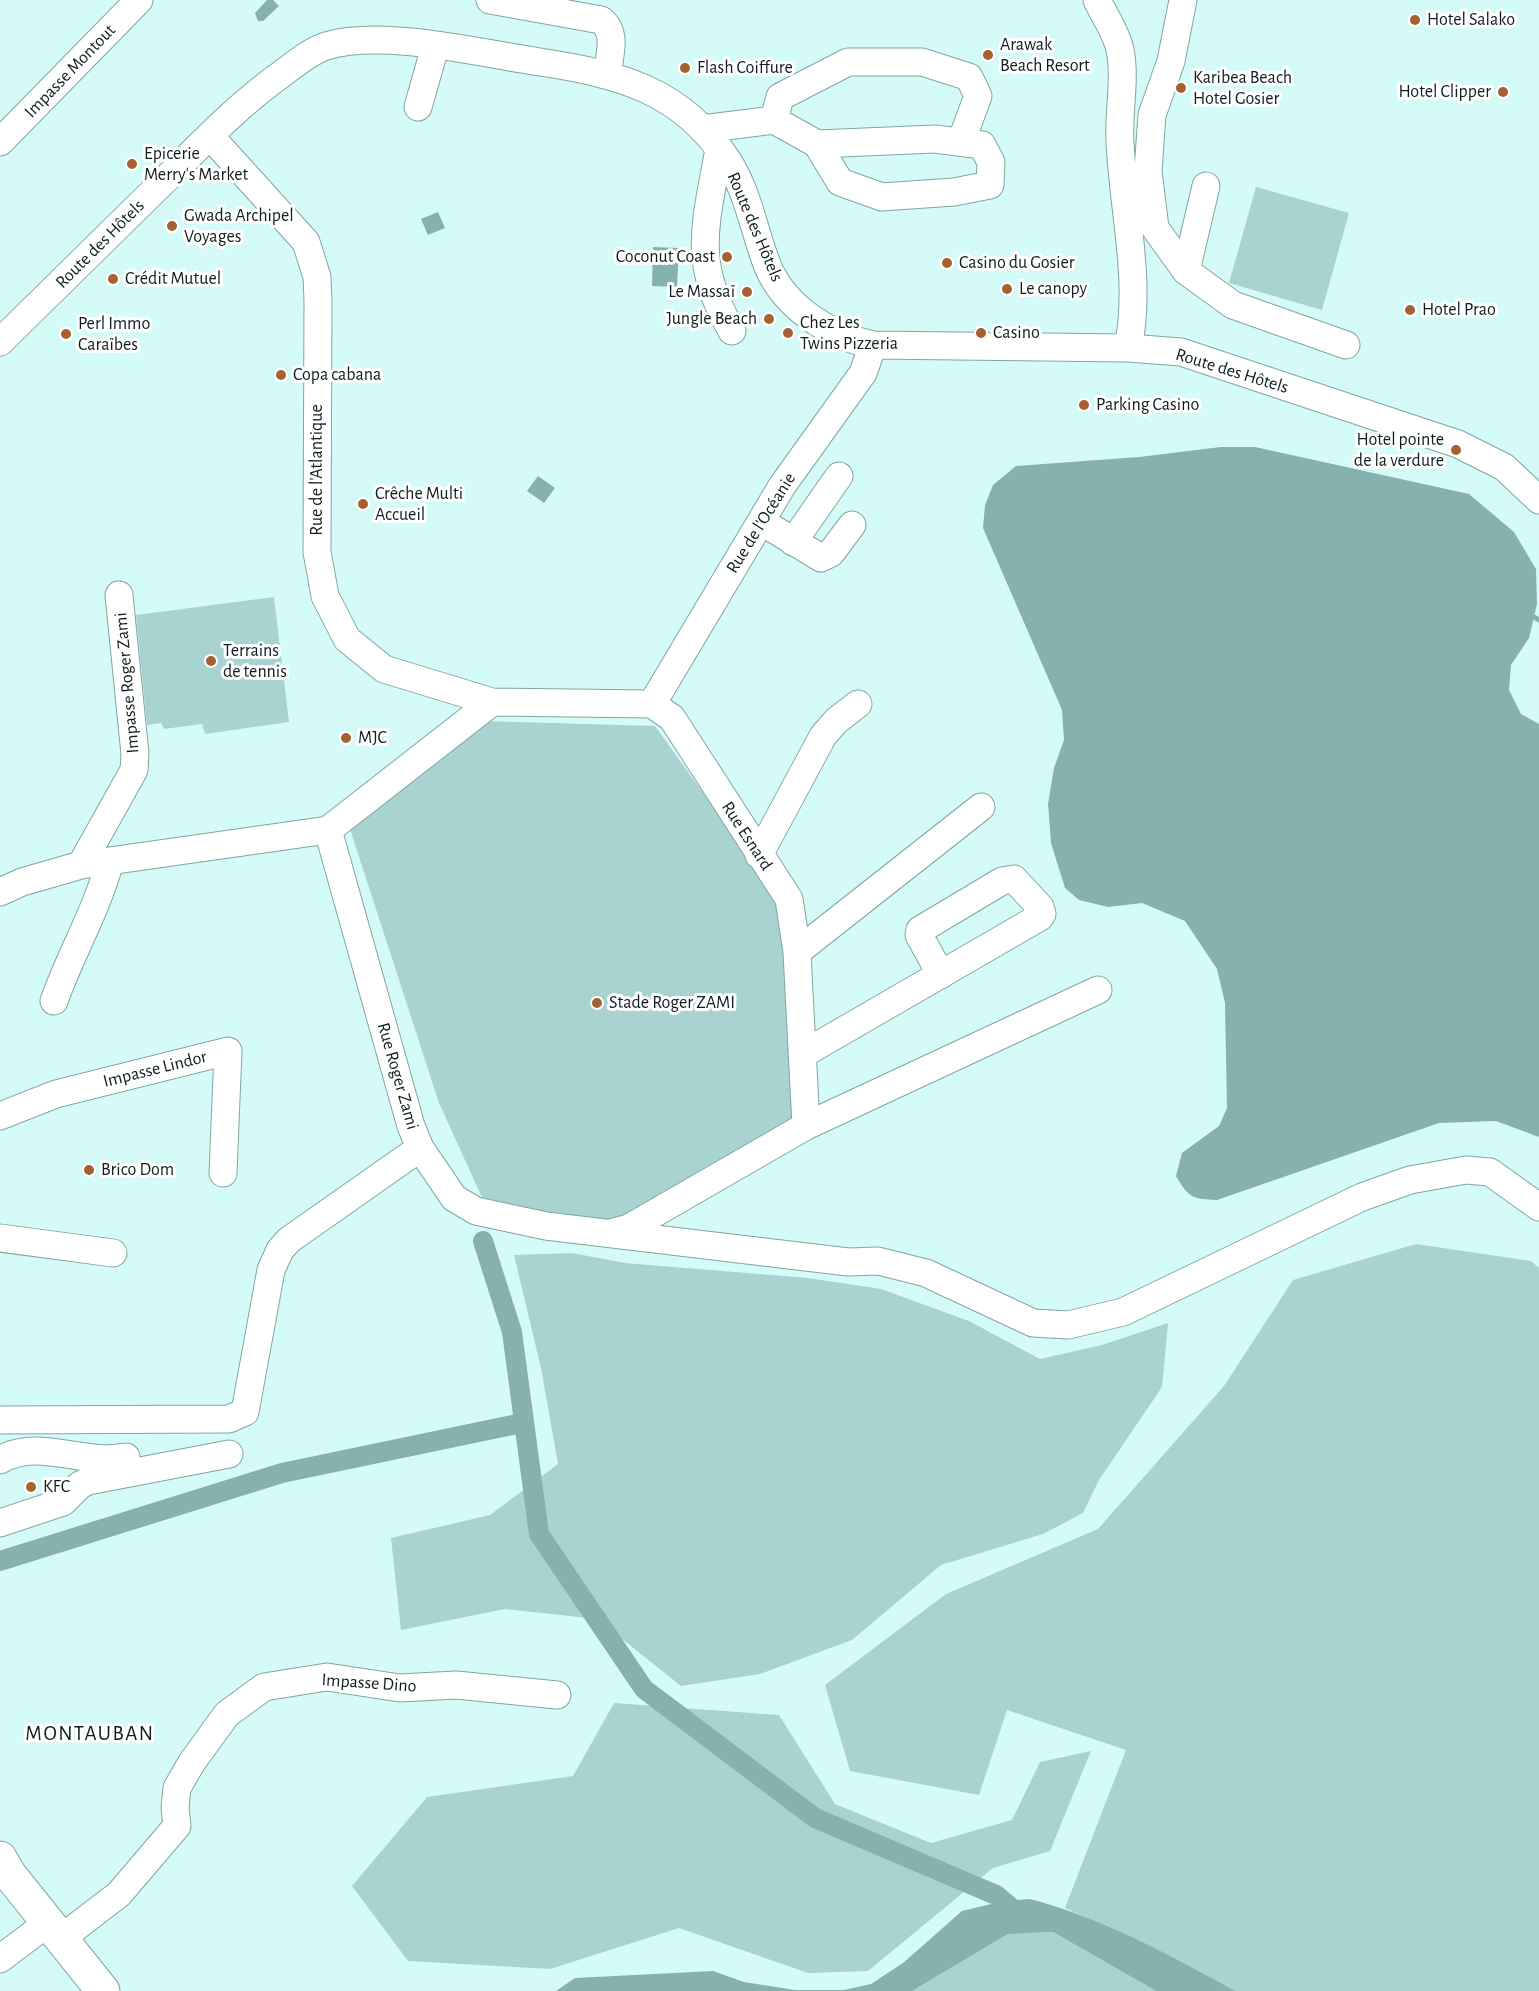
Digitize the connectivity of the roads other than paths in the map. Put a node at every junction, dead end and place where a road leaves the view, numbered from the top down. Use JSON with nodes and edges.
{"nodes":[{"id":1,"x":140,"y":0,"type":"edge"},
{"id":2,"x":490,"y":0,"type":"edge"},
{"id":3,"x":1097,"y":0,"type":"edge"},
{"id":4,"x":1184,"y":0,"type":"edge"},
{"id":5,"x":435,"y":47,"type":"junction"},
{"id":6,"x":607,"y":75,"type":"junction"},
{"id":7,"x":418,"y":107,"type":"dead end"},
{"id":8,"x":774,"y":120,"type":"junction"},
{"id":9,"x":210,"y":136,"type":"junction"},
{"id":10,"x":710,"y":139,"type":"junction"},
{"id":11,"x":0,"y":142,"type":"edge"},
{"id":12,"x":961,"y":142,"type":"junction"},
{"id":13,"x":817,"y":144,"type":"junction"},
{"id":14,"x":1206,"y":186,"type":"dead end"},
{"id":15,"x":1186,"y":271,"type":"junction"},
{"id":16,"x":732,"y":331,"type":"dead end"},
{"id":17,"x":0,"y":342,"type":"edge"},
{"id":18,"x":873,"y":345,"type":"junction"},
{"id":19,"x":1346,"y":345,"type":"dead end"},
{"id":20,"x":1128,"y":348,"type":"junction"},
{"id":21,"x":839,"y":476,"type":"dead end"},
{"id":22,"x":1539,"y":501,"type":"edge"},
{"id":23,"x":762,"y":522,"type":"junction"},
{"id":24,"x":852,"y":525,"type":"dead end"},
{"id":25,"x":793,"y":542,"type":"junction"},
{"id":26,"x":119,"y":595,"type":"dead end"},
{"id":27,"x":492,"y":702,"type":"junction"},
{"id":28,"x":652,"y":704,"type":"junction"},
{"id":29,"x":858,"y":705,"type":"dead end"},
{"id":30,"x":981,"y":807,"type":"dead end"},
{"id":31,"x":328,"y":830,"type":"junction"},
{"id":32,"x":759,"y":855,"type":"junction"},
{"id":33,"x":110,"y":861,"type":"junction"},
{"id":34,"x":81,"y":865,"type":"junction"},
{"id":35,"x":0,"y":892,"type":"edge"},
{"id":36,"x":797,"y":952,"type":"junction"},
{"id":37,"x":941,"y":975,"type":"dead end"},
{"id":38,"x":1098,"y":990,"type":"dead end"},
{"id":39,"x":54,"y":1001,"type":"dead end"},
{"id":40,"x":803,"y":1054,"type":"junction"},
{"id":41,"x":0,"y":1116,"type":"edge"},
{"id":42,"x":806,"y":1126,"type":"junction"},
{"id":43,"x":420,"y":1148,"type":"junction"},
{"id":44,"x":223,"y":1173,"type":"dead end"},
{"id":45,"x":1539,"y":1207,"type":"edge"},
{"id":46,"x":606,"y":1234,"type":"junction"},
{"id":47,"x":0,"y":1238,"type":"edge"},
{"id":48,"x":113,"y":1253,"type":"dead end"},
{"id":49,"x":0,"y":1420,"type":"edge"},
{"id":50,"x":126,"y":1422,"type":"junction"},
{"id":51,"x":229,"y":1454,"type":"dead end"},
{"id":52,"x":0,"y":1460,"type":"edge"},
{"id":53,"x":126,"y":1465,"type":"junction"},
{"id":54,"x":0,"y":1523,"type":"edge"},
{"id":55,"x":557,"y":1695,"type":"dead end"},
{"id":56,"x":0,"y":1858,"type":"edge"},
{"id":57,"x":56,"y":1929,"type":"junction"},
{"id":58,"x":0,"y":1959,"type":"edge"},
{"id":59,"x":103,"y":1991,"type":"edge"}],
"edges":[{"from":1,"to":11,"type":"street","name":"Impasse Montout"},
{"from":2,"to":6,"type":"street"},
{"from":3,"to":20,"type":"street"},
{"from":4,"to":15,"type":"street"},
{"from":5,"to":6,"type":"street","name":"Route des Hôtels"},
{"from":5,"to":7,"type":"street"},
{"from":5,"to":9,"type":"street","name":"Route des Hôtels"},
{"from":6,"to":10,"type":"street","name":"Route des Hôtels"},
{"from":8,"to":10,"type":"street"},
{"from":8,"to":12,"type":"street"},
{"from":8,"to":13,"type":"street"},
{"from":9,"to":17,"type":"street","name":"Route des Hôtels"},
{"from":9,"to":27,"type":"street","name":"Rue de l'Atlantique"},
{"from":10,"to":16,"type":"street"},
{"from":10,"to":18,"type":"street","name":"Route des Hôtels"},
{"from":12,"to":13,"type":"street"},
{"from":12,"to":13,"type":"street"},
{"from":14,"to":15,"type":"street"},
{"from":15,"to":19,"type":"street"},
{"from":18,"to":20,"type":"street","name":"Route des Hôtels"},
{"from":18,"to":23,"type":"street","name":"Rue de l'Océanie"},
{"from":20,"to":22,"type":"street","name":"Route des Hôtels"},
{"from":21,"to":25,"type":"street"},
{"from":23,"to":25,"type":"street"},
{"from":23,"to":28,"type":"street","name":"Rue de l'Océanie"},
{"from":24,"to":25,"type":"street"},
{"from":26,"to":34,"type":"street","name":"Impasse Roger Zami"},
{"from":27,"to":28,"type":"street"},
{"from":27,"to":31,"type":"street"},
{"from":28,"to":32,"type":"street","name":"Rue Esnard"},
{"from":29,"to":32,"type":"street"},
{"from":30,"to":36,"type":"street"},
{"from":31,"to":33,"type":"street"},
{"from":31,"to":43,"type":"street","name":"Rue Roger Zami"},
{"from":32,"to":36,"type":"street","name":"Rue Esnard"},
{"from":33,"to":34,"type":"street"},
{"from":33,"to":39,"type":"street"},
{"from":34,"to":35,"type":"street"},
{"from":36,"to":40,"type":"street","name":"Rue Esnard"},
{"from":37,"to":40,"type":"street"},
{"from":38,"to":42,"type":"street"},
{"from":40,"to":42,"type":"street","name":"Rue Esnard"},
{"from":41,"to":44,"type":"street","name":"Impasse Lindor"},
{"from":42,"to":46,"type":"street"},
{"from":43,"to":46,"type":"street"},
{"from":43,"to":50,"type":"street","name":"Rue Roger Zami"},
{"from":45,"to":46,"type":"street"},
{"from":47,"to":48,"type":"street"},
{"from":49,"to":50,"type":"street","name":"Rue Roger Zami"},
{"from":50,"to":53,"type":"street"},
{"from":51,"to":53,"type":"street"},
{"from":52,"to":53,"type":"street"},
{"from":53,"to":54,"type":"street"},
{"from":55,"to":57,"type":"street","name":"Impasse Dino"},
{"from":56,"to":57,"type":"main road"},
{"from":57,"to":58,"type":"street","name":"Impasse Dino"},
{"from":57,"to":59,"type":"main road"}]}
